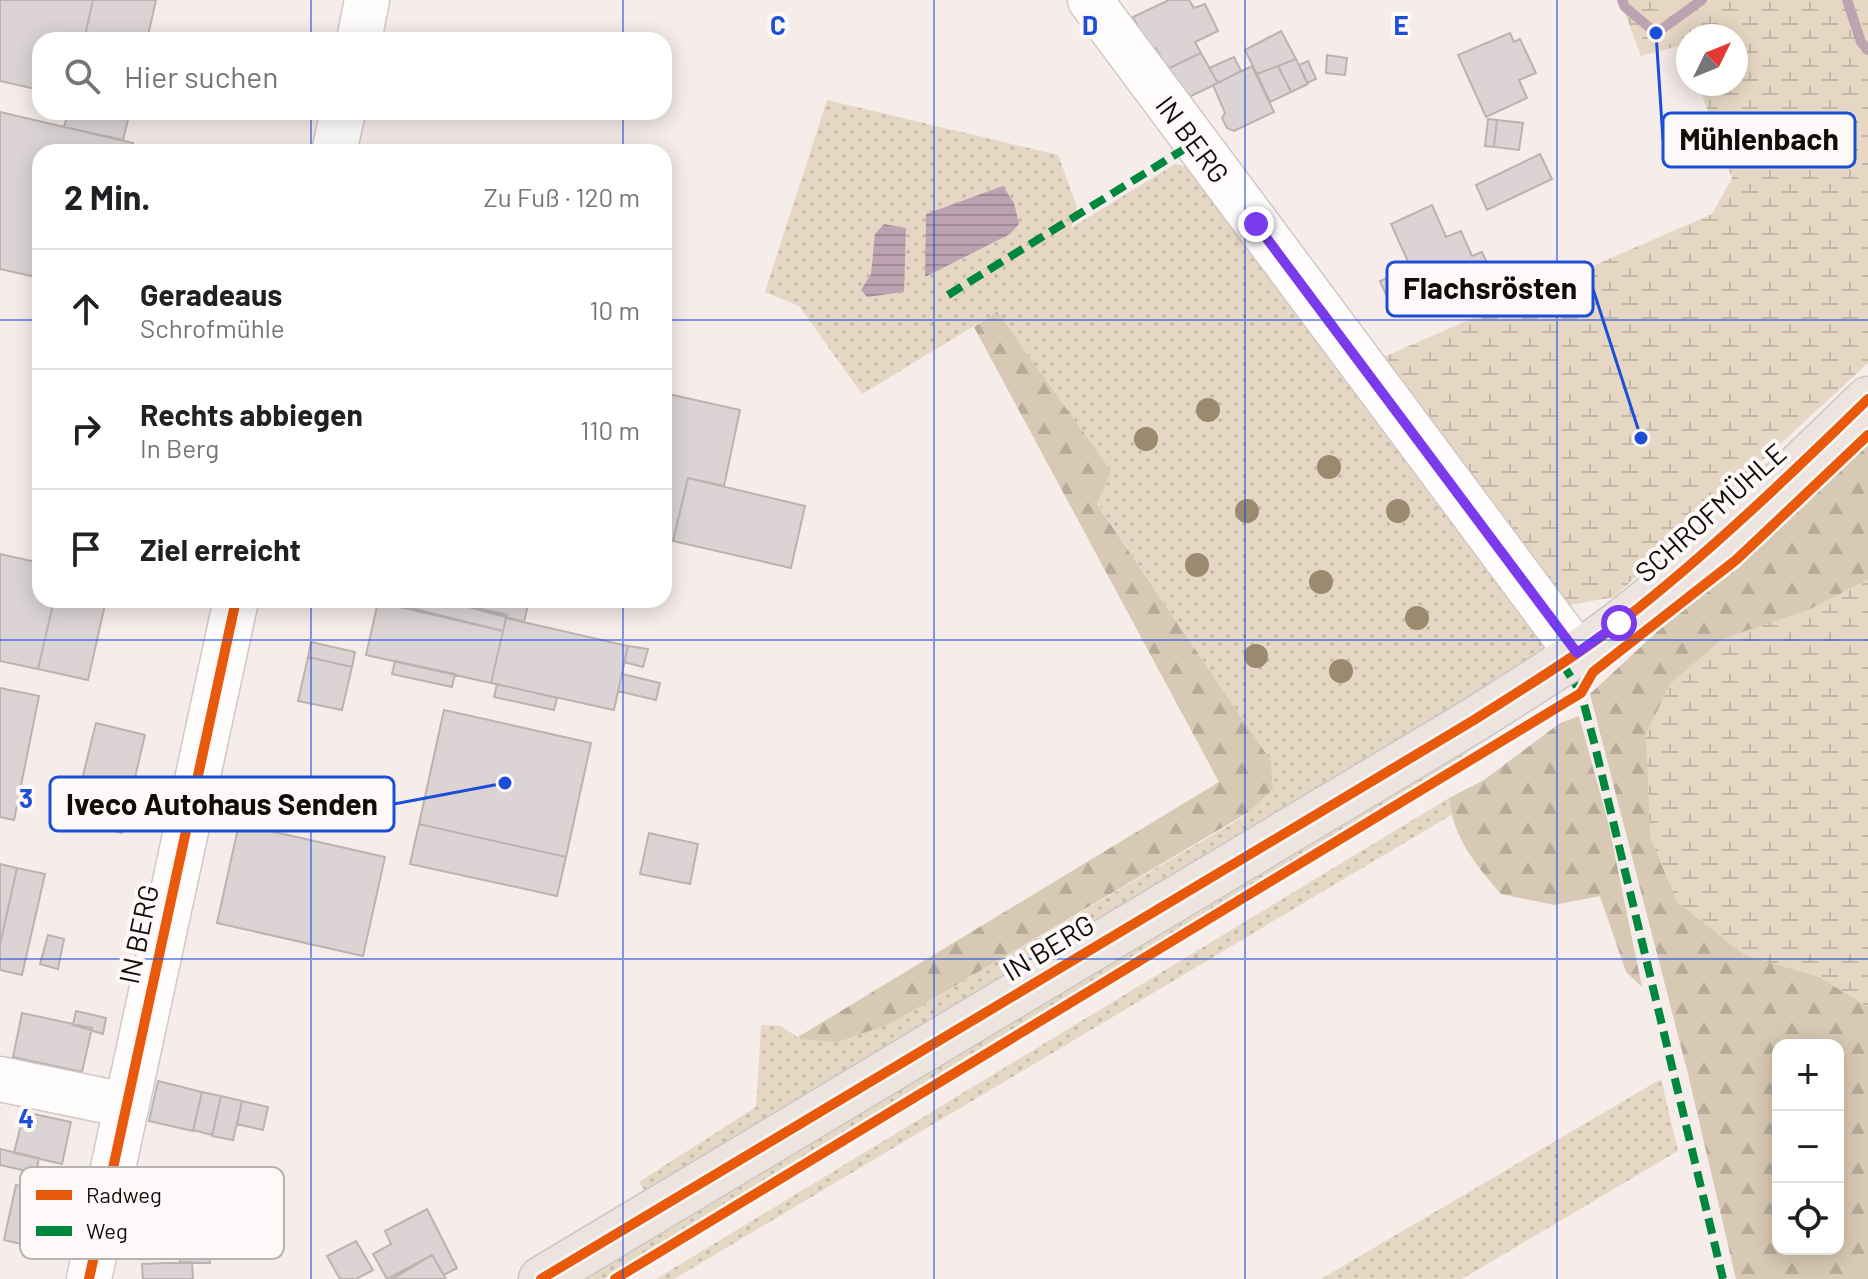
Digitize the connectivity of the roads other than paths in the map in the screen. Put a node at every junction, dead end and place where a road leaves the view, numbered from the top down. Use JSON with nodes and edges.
{"nodes":[{"id":1,"x":367,"y":0,"type":"edge"},
{"id":2,"x":1090,"y":0,"type":"edge"},
{"id":3,"x":361,"y":32,"type":"edge"},
{"id":4,"x":341,"y":120,"type":"edge"},
{"id":5,"x":336,"y":144,"type":"edge"},
{"id":6,"x":1868,"y":399,"type":"edge"},
{"id":7,"x":234,"y":608,"type":"edge"},
{"id":8,"x":1577,"y":653,"type":"junction"},
{"id":9,"x":0,"y":1079,"type":"edge"},
{"id":10,"x":125,"y":1105,"type":"junction"},
{"id":11,"x":112,"y":1167,"type":"edge"},
{"id":12,"x":93,"y":1259,"type":"edge"},
{"id":13,"x":89,"y":1279,"type":"edge"},
{"id":14,"x":541,"y":1279,"type":"edge"}],
"edges":[{"from":1,"to":3,"type":"street"},
{"from":2,"to":8,"type":"street","name":"IN BERG"},
{"from":4,"to":5,"type":"street"},
{"from":6,"to":8,"type":"main road","name":"SCHROFMÜHLE"},
{"from":7,"to":10,"type":"street","name":"IN BERG"},
{"from":8,"to":14,"type":"main road","name":"IN BERG"},
{"from":9,"to":10,"type":"street"},
{"from":10,"to":11,"type":"street","name":"IN BERG"},
{"from":12,"to":13,"type":"street","name":"IN BERG"}]}
